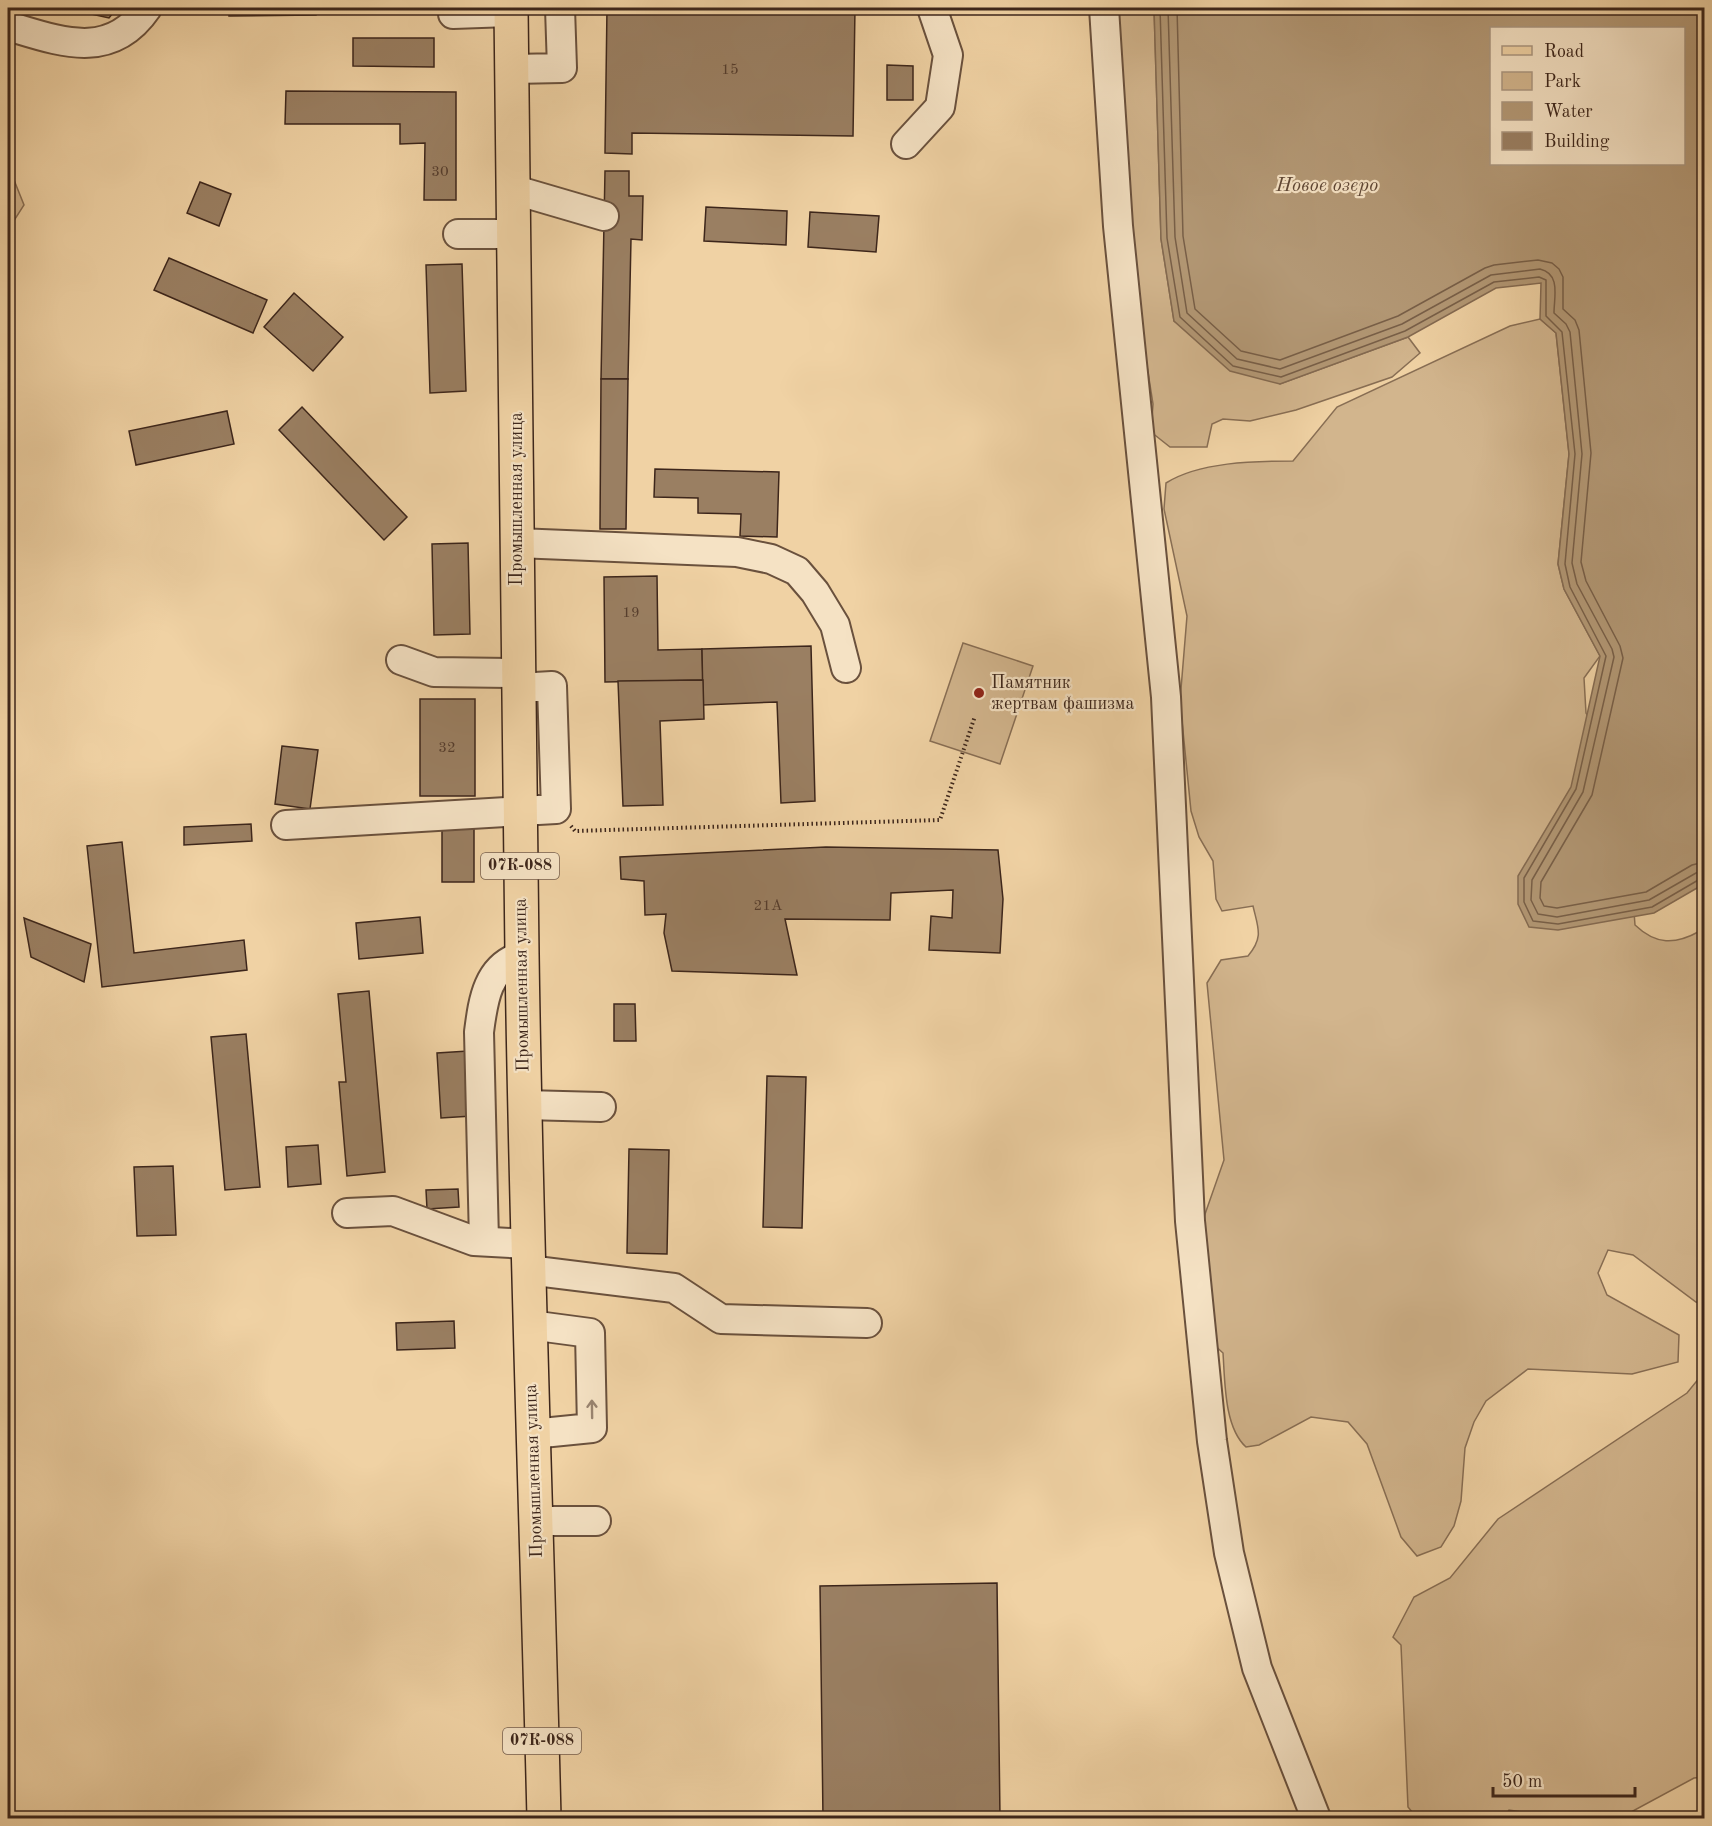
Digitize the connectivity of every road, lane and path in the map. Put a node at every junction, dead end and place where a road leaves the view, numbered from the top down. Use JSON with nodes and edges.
{"nodes":[{"id":1,"x":147,"y":8,"type":"edge"},
{"id":2,"x":561,"y":8,"type":"edge"},
{"id":3,"x":932,"y":8,"type":"edge"},
{"id":4,"x":1104,"y":8,"type":"edge"},
{"id":5,"x":512,"y":10,"type":"edge"},
{"id":6,"x":453,"y":14,"type":"dead end"},
{"id":7,"x":8,"y":26,"type":"edge"},
{"id":8,"x":513,"y":69,"type":"junction"},
{"id":9,"x":906,"y":144,"type":"dead end"},
{"id":10,"x":515,"y":190,"type":"junction"},
{"id":11,"x":604,"y":216,"type":"dead end"},
{"id":12,"x":458,"y":234,"type":"dead end"},
{"id":13,"x":515,"y":234,"type":"junction"},
{"id":14,"x":517,"y":543,"type":"junction"},
{"id":15,"x":401,"y":660,"type":"dead end"},
{"id":16,"x":846,"y":668,"type":"dead end"},
{"id":17,"x":518,"y":680,"type":"junction"},
{"id":18,"x":975,"y":716,"type":"dead end"},
{"id":19,"x":556,"y":809,"type":"junction"},
{"id":20,"x":520,"y":811,"type":"junction"},
{"id":21,"x":285,"y":825,"type":"dead end"},
{"id":22,"x":522,"y":956,"type":"junction"},
{"id":23,"x":525,"y":1106,"type":"junction"},
{"id":24,"x":601,"y":1107,"type":"dead end"},
{"id":25,"x":347,"y":1213,"type":"dead end"},
{"id":26,"x":484,"y":1241,"type":"junction"},
{"id":27,"x":528,"y":1257,"type":"junction"},
{"id":28,"x":867,"y":1323,"type":"dead end"},
{"id":29,"x":530,"y":1325,"type":"junction"},
{"id":30,"x":532,"y":1434,"type":"junction"},
{"id":31,"x":535,"y":1521,"type":"junction"},
{"id":32,"x":596,"y":1521,"type":"dead end"},
{"id":33,"x":544,"y":1818,"type":"edge"},
{"id":34,"x":1316,"y":1818,"type":"edge"}],
"edges":[{"from":1,"to":7,"type":"lane"},
{"from":2,"to":8,"type":"lane"},
{"from":3,"to":9,"type":"lane"},
{"from":4,"to":34,"type":"lane"},
{"from":5,"to":6,"type":"lane"},
{"from":5,"to":8,"type":"main road","name":"Промышленная улица","number":"07К-088"},
{"from":8,"to":10,"type":"main road","name":"Промышленная улица","number":"07К-088"},
{"from":10,"to":11,"type":"lane"},
{"from":10,"to":13,"type":"main road","name":"Промышленная улица","number":"07К-088"},
{"from":12,"to":13,"type":"lane"},
{"from":13,"to":14,"type":"main road","name":"Промышленная улица","number":"07К-088"},
{"from":14,"to":16,"type":"lane"},
{"from":14,"to":17,"type":"main road","name":"Промышленная улица","number":"07К-088"},
{"from":15,"to":17,"type":"lane"},
{"from":17,"to":19,"type":"lane"},
{"from":17,"to":20,"type":"main road","name":"Промышленная улица","number":"07К-088"},
{"from":18,"to":19,"type":"path"},
{"from":19,"to":20,"type":"lane"},
{"from":20,"to":21,"type":"lane"},
{"from":20,"to":22,"type":"main road","name":"Промышленная улица","number":"07К-088"},
{"from":22,"to":23,"type":"main road","name":"Промышленная улица","number":"07К-088"},
{"from":22,"to":26,"type":"lane"},
{"from":23,"to":24,"type":"lane"},
{"from":23,"to":27,"type":"main road","name":"Промышленная улица","number":"07К-088"},
{"from":25,"to":26,"type":"lane"},
{"from":26,"to":27,"type":"lane"},
{"from":27,"to":28,"type":"lane"},
{"from":27,"to":29,"type":"main road","name":"Промышленная улица","number":"07К-088"},
{"from":29,"to":30,"type":"main road","name":"Промышленная улица","number":"07К-088"},
{"from":30,"to":29,"type":"lane","one_way":true},
{"from":30,"to":31,"type":"main road","name":"Промышленная улица","number":"07К-088"},
{"from":31,"to":32,"type":"lane"},
{"from":31,"to":33,"type":"main road","name":"Промышленная улица","number":"07К-088"}]}
